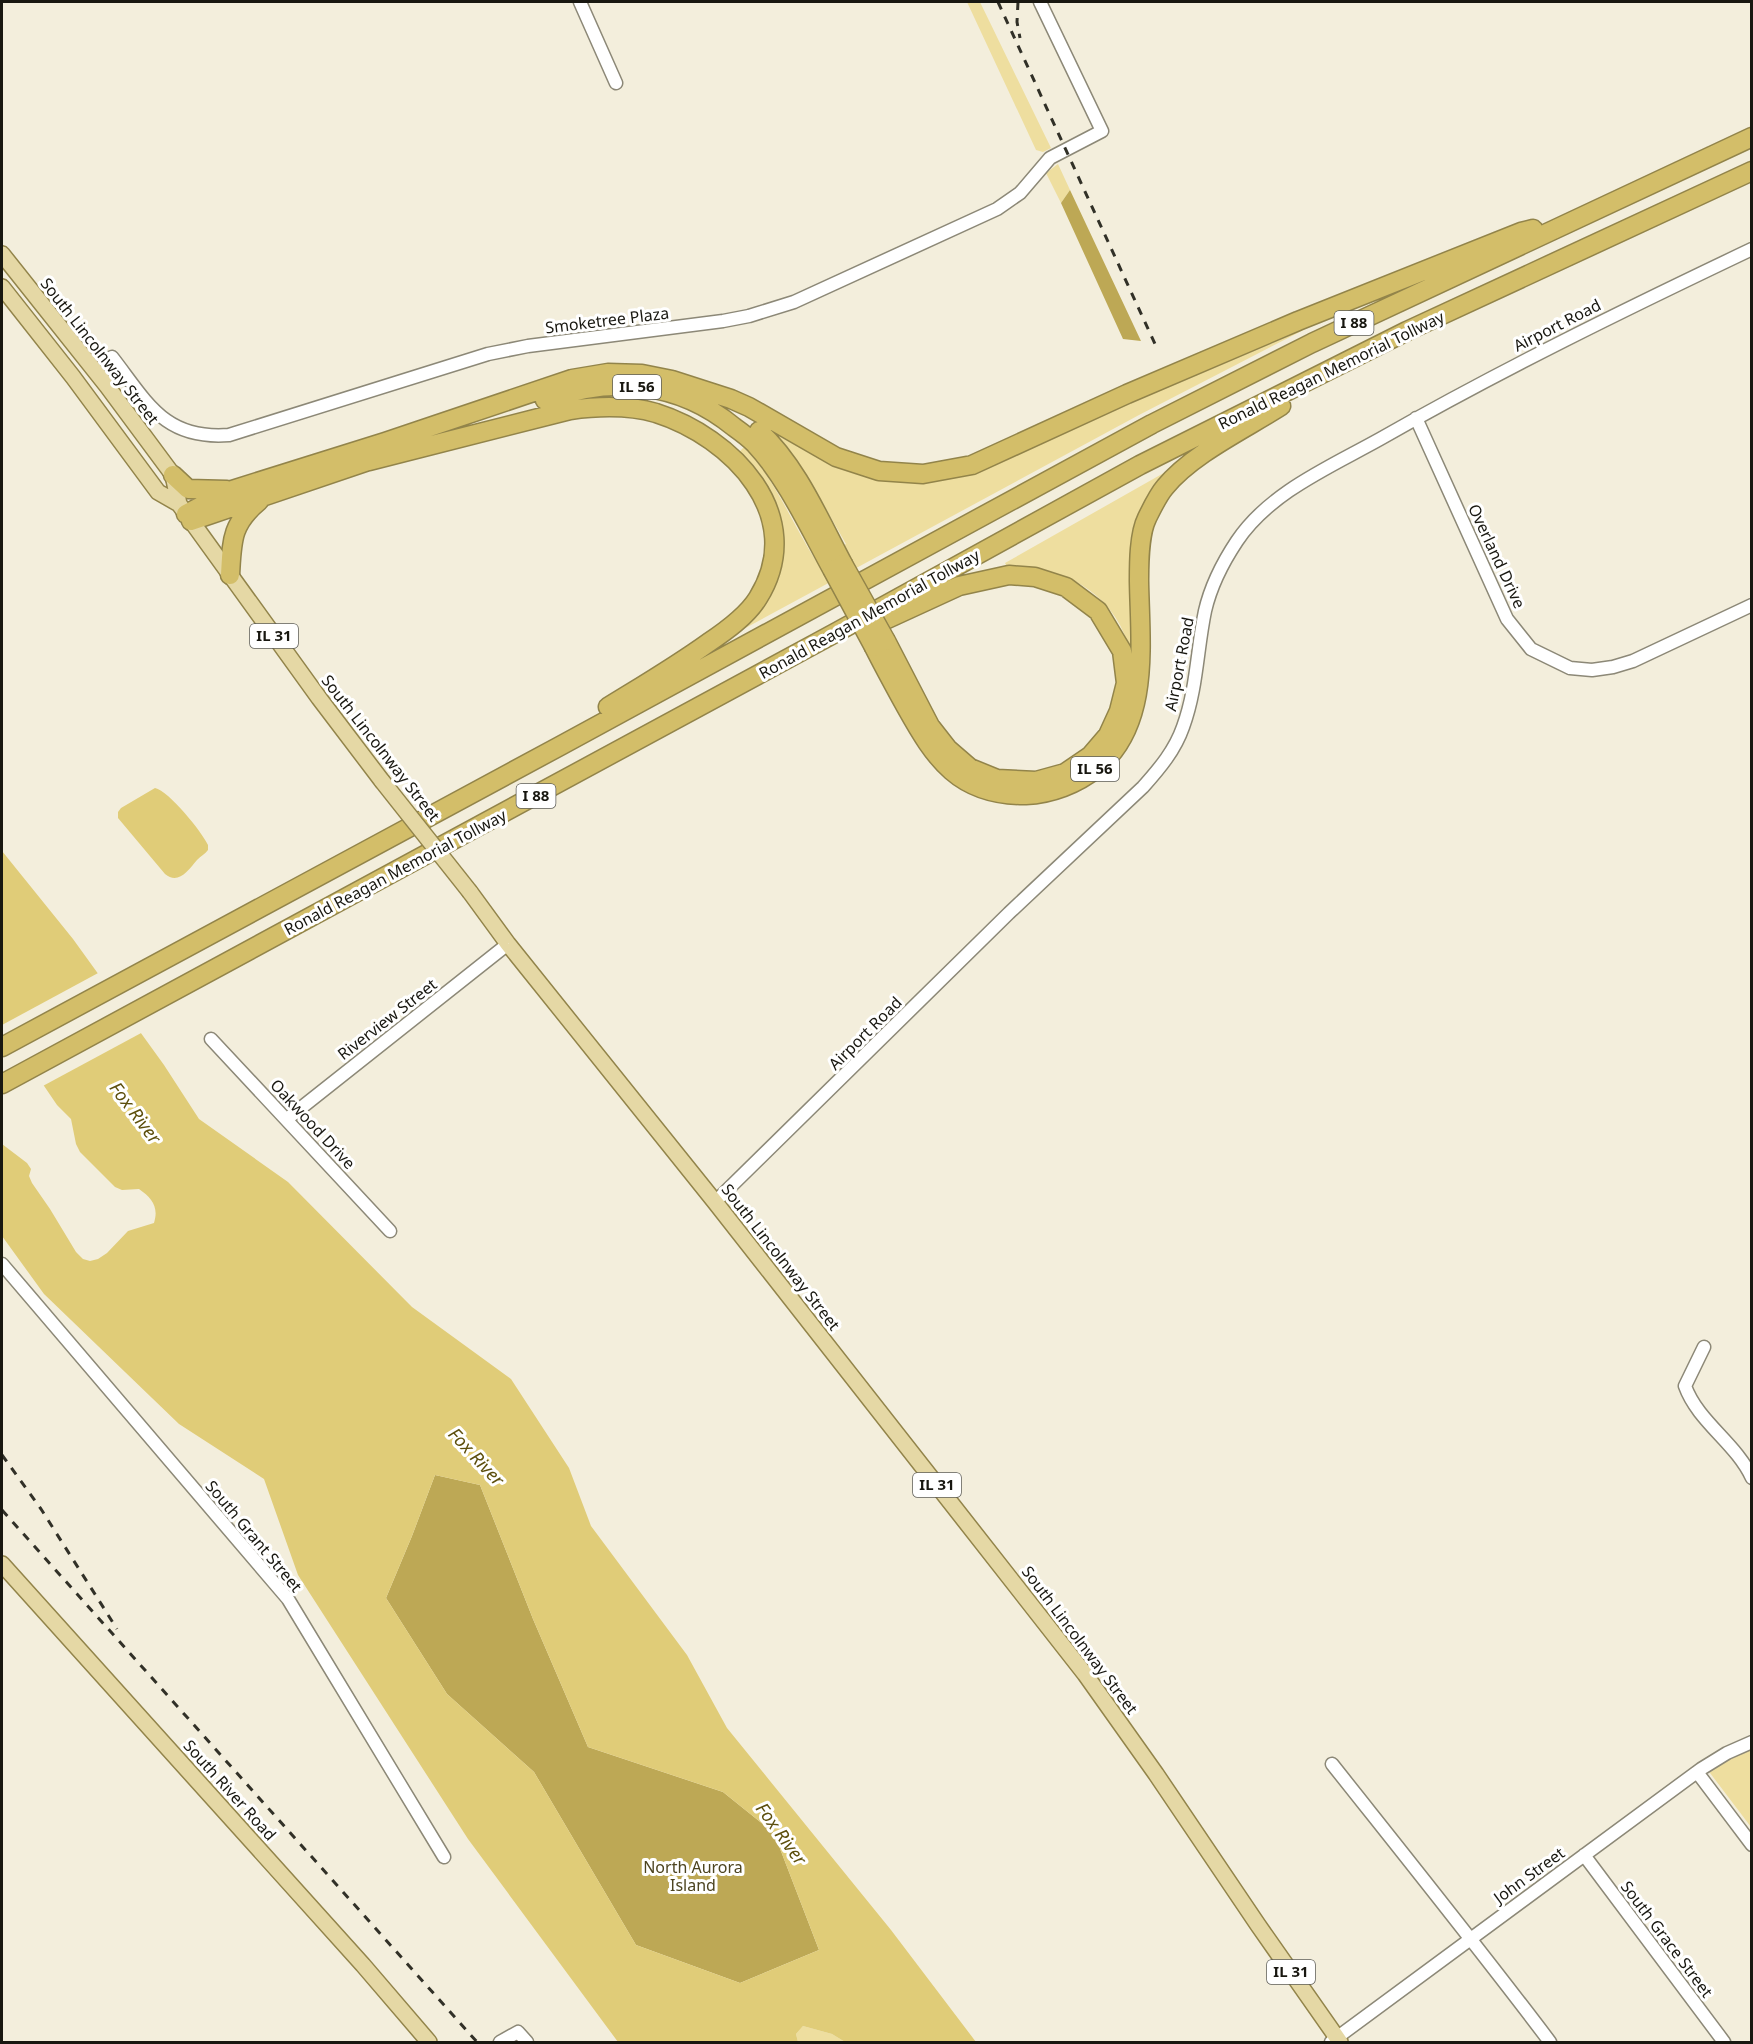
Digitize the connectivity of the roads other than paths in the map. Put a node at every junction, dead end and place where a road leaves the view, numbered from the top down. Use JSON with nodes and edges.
{"nodes":[{"id":1,"x":580,"y":2,"type":"edge"},
{"id":2,"x":1040,"y":2,"type":"edge"},
{"id":3,"x":616,"y":83,"type":"dead end"},
{"id":4,"x":1752,"y":137,"type":"edge"},
{"id":5,"x":1752,"y":171,"type":"edge"},
{"id":6,"x":1570,"y":222,"type":"junction"},
{"id":7,"x":1752,"y":249,"type":"edge"},
{"id":8,"x":2,"y":254,"type":"edge"},
{"id":9,"x":2,"y":286,"type":"edge"},
{"id":10,"x":112,"y":357,"type":"dead end"},
{"id":11,"x":1347,"y":361,"type":"junction"},
{"id":12,"x":672,"y":380,"type":"junction"},
{"id":13,"x":1416,"y":418,"type":"junction"},
{"id":14,"x":369,"y":461,"type":"junction"},
{"id":15,"x":173,"y":475,"type":"junction"},
{"id":16,"x":232,"y":490,"type":"junction"},
{"id":17,"x":263,"y":498,"type":"junction"},
{"id":18,"x":186,"y":513,"type":"junction"},
{"id":19,"x":837,"y":566,"type":"junction"},
{"id":20,"x":230,"y":575,"type":"junction"},
{"id":21,"x":1752,"y":605,"type":"edge"},
{"id":22,"x":836,"y":633,"type":"junction"},
{"id":23,"x":880,"y":644,"type":"junction"},
{"id":24,"x":561,"y":746,"type":"junction"},
{"id":25,"x":508,"y":944,"type":"junction"},
{"id":26,"x":211,"y":1039,"type":"dead end"},
{"id":27,"x":2,"y":1047,"type":"edge"},
{"id":28,"x":2,"y":1084,"type":"edge"},
{"id":29,"x":287,"y":1119,"type":"junction"},
{"id":30,"x":715,"y":1202,"type":"junction"},
{"id":31,"x":390,"y":1231,"type":"dead end"},
{"id":32,"x":2,"y":1264,"type":"edge"},
{"id":33,"x":1704,"y":1347,"type":"dead end"},
{"id":34,"x":1752,"y":1478,"type":"edge"},
{"id":35,"x":2,"y":1564,"type":"edge"},
{"id":36,"x":1752,"y":1742,"type":"edge"},
{"id":37,"x":1332,"y":1764,"type":"dead end"},
{"id":38,"x":1697,"y":1772,"type":"junction"},
{"id":39,"x":1752,"y":1845,"type":"edge"},
{"id":40,"x":1584,"y":1855,"type":"junction"},
{"id":41,"x":444,"y":1857,"type":"dead end"},
{"id":42,"x":1471,"y":1939,"type":"junction"},
{"id":43,"x":1336,"y":2041,"type":"edge"},
{"id":44,"x":429,"y":2043,"type":"edge"},
{"id":45,"x":500,"y":2043,"type":"edge"},
{"id":46,"x":527,"y":2043,"type":"edge"},
{"id":47,"x":1550,"y":2043,"type":"edge"},
{"id":48,"x":1724,"y":2043,"type":"edge"}],
"edges":[{"from":1,"to":3,"type":"street"},
{"from":2,"to":10,"type":"street","name":"Smoketree Plaza"},
{"from":4,"to":6,"type":"highway","name":"Ronald Reagan Memorial Tollway","number":"I 88"},
{"from":5,"to":11,"type":"highway","name":"Ronald Reagan Memorial Tollway","number":"I 88"},
{"from":6,"to":12,"type":"highway","number":"IL 56"},
{"from":6,"to":24,"type":"highway","name":"Ronald Reagan Memorial Tollway","number":"I 88"},
{"from":7,"to":13,"type":"street","name":"Airport Road"},
{"from":8,"to":15,"type":"main road","name":"South Lincolnway Street","number":"IL 31"},
{"from":9,"to":18,"type":"main road","name":"South Lincolnway Street"},
{"from":11,"to":22,"type":"highway","name":"Ronald Reagan Memorial Tollway","number":"I 88"},
{"from":11,"to":23,"type":"highway","number":"IL 56"},
{"from":12,"to":16,"type":"highway","number":"IL 56"},
{"from":12,"to":19,"type":"highway"},
{"from":13,"to":21,"type":"street","name":"Overland Drive"},
{"from":13,"to":30,"type":"street","name":"Airport Road"},
{"from":14,"to":17,"type":"highway","number":"IL 56"},
{"from":14,"to":19,"type":"highway","number":"IL 56"},
{"from":14,"to":24,"type":"highway"},
{"from":15,"to":16,"type":"highway"},
{"from":15,"to":18,"type":"main road","name":"South Lincolnway Street","number":"IL 31"},
{"from":16,"to":18,"type":"highway","number":"IL 56"},
{"from":17,"to":18,"type":"highway"},
{"from":17,"to":20,"type":"highway","number":"IL 56"},
{"from":18,"to":20,"type":"main road","name":"South Lincolnway Street","number":"IL 31"},
{"from":19,"to":23,"type":"highway","number":"IL 56","bridge":true},
{"from":20,"to":25,"type":"main road","name":"South Lincolnway Street","number":"IL 31","bridge":true},
{"from":22,"to":23,"type":"highway"},
{"from":22,"to":28,"type":"highway","name":"Ronald Reagan Memorial Tollway","number":"I 88"},
{"from":24,"to":27,"type":"highway","name":"Ronald Reagan Memorial Tollway","number":"I 88"},
{"from":25,"to":29,"type":"street","name":"Riverview Street"},
{"from":25,"to":30,"type":"main road","name":"South Lincolnway Street","number":"IL 31"},
{"from":26,"to":29,"type":"street","name":"Oakwood Drive"},
{"from":29,"to":31,"type":"street","name":"Oakwood Drive"},
{"from":30,"to":43,"type":"main road","name":"South Lincolnway Street","number":"IL 31"},
{"from":32,"to":41,"type":"street","name":"South Grant Street"},
{"from":33,"to":34,"type":"street"},
{"from":35,"to":44,"type":"main road","name":"South River Road"},
{"from":36,"to":38,"type":"street","name":"John Street"},
{"from":37,"to":42,"type":"street"},
{"from":38,"to":39,"type":"street"},
{"from":38,"to":40,"type":"street","name":"John Street"},
{"from":40,"to":42,"type":"street","name":"John Street"},
{"from":40,"to":48,"type":"street","name":"South Grace Street"},
{"from":42,"to":43,"type":"street","name":"John Street"},
{"from":42,"to":47,"type":"street"},
{"from":45,"to":46,"type":"street"}]}
